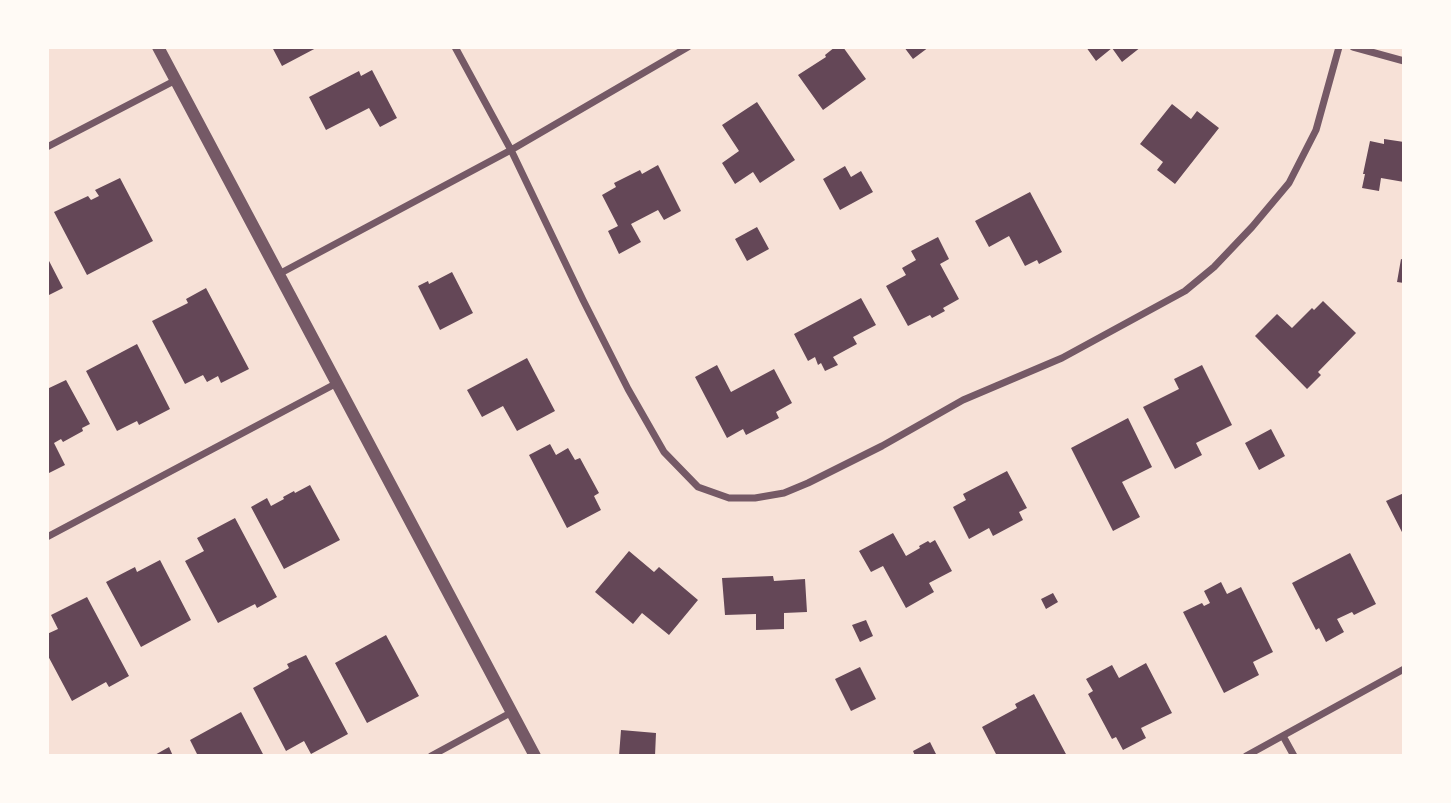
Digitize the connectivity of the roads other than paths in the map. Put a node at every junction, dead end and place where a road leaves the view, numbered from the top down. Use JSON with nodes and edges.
{"nodes":[{"id":1,"x":158,"y":47,"type":"edge"},
{"id":2,"x":455,"y":47,"type":"edge"},
{"id":3,"x":688,"y":47,"type":"edge"},
{"id":4,"x":1339,"y":47,"type":"edge"},
{"id":5,"x":1353,"y":47,"type":"edge"},
{"id":6,"x":1404,"y":61,"type":"edge"},
{"id":7,"x":176,"y":80,"type":"junction"},
{"id":8,"x":47,"y":147,"type":"edge"},
{"id":9,"x":511,"y":149,"type":"junction"},
{"id":10,"x":279,"y":274,"type":"junction"},
{"id":11,"x":337,"y":383,"type":"junction"},
{"id":12,"x":47,"y":537,"type":"edge"},
{"id":13,"x":1404,"y":669,"type":"edge"},
{"id":14,"x":512,"y":712,"type":"junction"},
{"id":15,"x":1283,"y":736,"type":"junction"},
{"id":16,"x":432,"y":756,"type":"edge"},
{"id":17,"x":535,"y":756,"type":"edge"},
{"id":18,"x":1246,"y":756,"type":"edge"},
{"id":19,"x":1294,"y":756,"type":"edge"}],
"edges":[{"from":1,"to":7,"type":"street"},
{"from":2,"to":9,"type":"street"},
{"from":3,"to":9,"type":"street"},
{"from":4,"to":9,"type":"street"},
{"from":5,"to":6,"type":"street"},
{"from":7,"to":8,"type":"street"},
{"from":7,"to":10,"type":"street"},
{"from":9,"to":10,"type":"street"},
{"from":10,"to":11,"type":"street"},
{"from":11,"to":12,"type":"street"},
{"from":11,"to":14,"type":"street"},
{"from":13,"to":15,"type":"street"},
{"from":14,"to":16,"type":"street"},
{"from":14,"to":17,"type":"street"},
{"from":15,"to":18,"type":"street"},
{"from":15,"to":19,"type":"street"}]}
